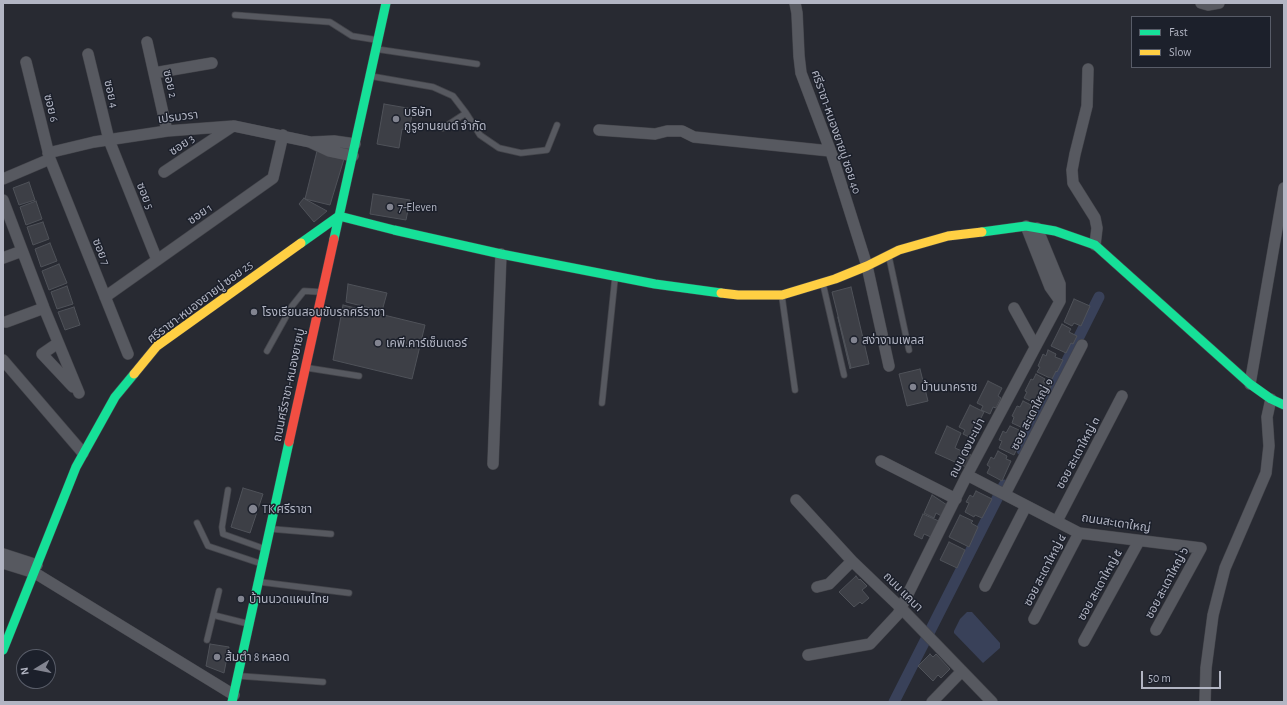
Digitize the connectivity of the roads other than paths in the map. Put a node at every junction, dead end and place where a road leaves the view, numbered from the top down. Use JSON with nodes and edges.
{"nodes":[{"id":1,"x":386,"y":3,"type":"edge"},
{"id":2,"x":796,"y":3,"type":"edge"},
{"id":3,"x":1201,"y":3,"type":"edge"},
{"id":4,"x":1219,"y":3,"type":"edge"},
{"id":5,"x":235,"y":15,"type":"dead end"},
{"id":6,"x":378,"y":40,"type":"junction"},
{"id":7,"x":147,"y":42,"type":"dead end"},
{"id":8,"x":376,"y":49,"type":"junction"},
{"id":9,"x":88,"y":54,"type":"dead end"},
{"id":10,"x":26,"y":62,"type":"dead end"},
{"id":11,"x":212,"y":63,"type":"dead end"},
{"id":12,"x":477,"y":64,"type":"dead end"},
{"id":13,"x":1088,"y":69,"type":"dead end"},
{"id":14,"x":154,"y":73,"type":"junction"},
{"id":15,"x":370,"y":76,"type":"junction"},
{"id":16,"x":466,"y":113,"type":"junction"},
{"id":17,"x":557,"y":125,"type":"dead end"},
{"id":18,"x":234,"y":126,"type":"junction"},
{"id":19,"x":443,"y":128,"type":"dead end"},
{"id":20,"x":598,"y":130,"type":"dead end"},
{"id":21,"x":167,"y":131,"type":"junction"},
{"id":22,"x":283,"y":135,"type":"junction"},
{"id":23,"x":109,"y":140,"type":"junction"},
{"id":24,"x":310,"y":142,"type":"junction"},
{"id":25,"x":355,"y":144,"type":"junction"},
{"id":26,"x":830,"y":151,"type":"junction"},
{"id":27,"x":49,"y":156,"type":"junction"},
{"id":28,"x":353,"y":156,"type":"junction"},
{"id":29,"x":164,"y":172,"type":"dead end"},
{"id":30,"x":3,"y":179,"type":"edge"},
{"id":31,"x":1284,"y":188,"type":"edge"},
{"id":32,"x":3,"y":200,"type":"edge"},
{"id":33,"x":339,"y":216,"type":"junction"},
{"id":34,"x":1031,"y":227,"type":"junction"},
{"id":35,"x":1095,"y":245,"type":"junction"},
{"id":36,"x":22,"y":250,"type":"junction"},
{"id":37,"x":501,"y":254,"type":"junction"},
{"id":38,"x":888,"y":255,"type":"junction"},
{"id":39,"x":3,"y":258,"type":"edge"},
{"id":40,"x":157,"y":260,"type":"junction"},
{"id":41,"x":867,"y":266,"type":"junction"},
{"id":42,"x":615,"y":276,"type":"junction"},
{"id":43,"x":822,"y":282,"type":"junction"},
{"id":44,"x":322,"y":292,"type":"junction"},
{"id":45,"x":782,"y":294,"type":"junction"},
{"id":46,"x":105,"y":297,"type":"junction"},
{"id":47,"x":44,"y":308,"type":"junction"},
{"id":48,"x":1014,"y":308,"type":"dead end"},
{"id":49,"x":6,"y":322,"type":"dead end"},
{"id":50,"x":58,"y":344,"type":"junction"},
{"id":51,"x":1082,"y":345,"type":"dead end"},
{"id":52,"x":1035,"y":346,"type":"junction"},
{"id":53,"x":909,"y":350,"type":"dead end"},
{"id":54,"x":267,"y":351,"type":"dead end"},
{"id":55,"x":128,"y":354,"type":"dead end"},
{"id":56,"x":3,"y":360,"type":"edge"},
{"id":57,"x":889,"y":366,"type":"dead end"},
{"id":58,"x":305,"y":367,"type":"junction"},
{"id":59,"x":844,"y":375,"type":"dead end"},
{"id":60,"x":359,"y":376,"type":"dead end"},
{"id":61,"x":1250,"y":384,"type":"junction"},
{"id":62,"x":795,"y":390,"type":"dead end"},
{"id":63,"x":1122,"y":396,"type":"dead end"},
{"id":64,"x":1270,"y":399,"type":"junction"},
{"id":65,"x":602,"y":403,"type":"dead end"},
{"id":66,"x":1284,"y":405,"type":"edge"},
{"id":67,"x":84,"y":452,"type":"junction"},
{"id":68,"x":881,"y":461,"type":"dead end"},
{"id":69,"x":493,"y":464,"type":"dead end"},
{"id":70,"x":967,"y":475,"type":"junction"},
{"id":71,"x":228,"y":490,"type":"dead end"},
{"id":72,"x":1005,"y":494,"type":"junction"},
{"id":73,"x":956,"y":499,"type":"junction"},
{"id":74,"x":796,"y":500,"type":"dead end"},
{"id":75,"x":1026,"y":506,"type":"junction"},
{"id":76,"x":1057,"y":521,"type":"junction"},
{"id":77,"x":197,"y":523,"type":"dead end"},
{"id":78,"x":270,"y":529,"type":"junction"},
{"id":79,"x":1079,"y":533,"type":"junction"},
{"id":80,"x":331,"y":534,"type":"dead end"},
{"id":81,"x":1139,"y":540,"type":"junction"},
{"id":82,"x":1200,"y":548,"type":"joint"},
{"id":83,"x":265,"y":549,"type":"junction"},
{"id":84,"x":3,"y":554,"type":"edge"},
{"id":85,"x":852,"y":561,"type":"junction"},
{"id":86,"x":3,"y":563,"type":"edge"},
{"id":87,"x":262,"y":564,"type":"junction"},
{"id":88,"x":36,"y":569,"type":"junction"},
{"id":89,"x":258,"y":582,"type":"junction"},
{"id":90,"x":985,"y":586,"type":"dead end"},
{"id":91,"x":817,"y":587,"type":"dead end"},
{"id":92,"x":219,"y":591,"type":"dead end"},
{"id":93,"x":349,"y":593,"type":"dead end"},
{"id":94,"x":901,"y":608,"type":"junction"},
{"id":95,"x":213,"y":615,"type":"junction"},
{"id":96,"x":1034,"y":618,"type":"dead end"},
{"id":97,"x":249,"y":624,"type":"junction"},
{"id":98,"x":1156,"y":630,"type":"dead end"},
{"id":99,"x":207,"y":640,"type":"dead end"},
{"id":100,"x":1084,"y":641,"type":"dead end"},
{"id":101,"x":3,"y":650,"type":"edge"},
{"id":102,"x":808,"y":655,"type":"dead end"},
{"id":103,"x":962,"y":671,"type":"junction"},
{"id":104,"x":238,"y":676,"type":"junction"},
{"id":105,"x":323,"y":682,"type":"dead end"},
{"id":106,"x":234,"y":700,"type":"edge"},
{"id":107,"x":932,"y":702,"type":"edge"},
{"id":108,"x":992,"y":702,"type":"edge"},
{"id":109,"x":1204,"y":702,"type":"edge"}],
"edges":[{"from":1,"to":6,"type":"street","name":"ถนนศรีราชา-หนองยายบู่"},
{"from":2,"to":26,"type":"street","name":"ศรีราชา-หนองยายบู่ ซอย 40"},
{"from":3,"to":4,"type":"street"},
{"from":5,"to":6,"type":"lane"},
{"from":6,"to":8,"type":"street","name":"ถนนศรีราชา-หนองยายบู่"},
{"from":7,"to":14,"type":"street","name":"ซอย 2"},
{"from":8,"to":12,"type":"lane"},
{"from":8,"to":15,"type":"street","name":"ถนนศรีราชา-หนองยายบู่"},
{"from":9,"to":23,"type":"street","name":"ซอย 4"},
{"from":10,"to":27,"type":"street","name":"ซอย 6"},
{"from":11,"to":14,"type":"street"},
{"from":13,"to":35,"type":"street"},
{"from":14,"to":21,"type":"street","name":"ซอย 2"},
{"from":15,"to":16,"type":"lane"},
{"from":15,"to":25,"type":"street","name":"ถนนศรีราชา-หนองยายบู่"},
{"from":16,"to":17,"type":"lane"},
{"from":16,"to":19,"type":"lane"},
{"from":18,"to":21,"type":"street","name":"เปรมวรา"},
{"from":18,"to":22,"type":"street","name":"เปรมวรา"},
{"from":18,"to":29,"type":"street","name":"ซอย 3"},
{"from":20,"to":26,"type":"street"},
{"from":21,"to":23,"type":"street","name":"เปรมวรา"},
{"from":22,"to":24,"type":"street","name":"เปรมวรา"},
{"from":22,"to":40,"type":"street","name":"ซอย 1"},
{"from":23,"to":27,"type":"street","name":"เปรมวรา"},
{"from":23,"to":40,"type":"street","name":"ซอย 5"},
{"from":24,"to":25,"type":"street","name":"เปรมวรา"},
{"from":24,"to":28,"type":"street","name":"เปรมวรา"},
{"from":25,"to":28,"type":"street","name":"ถนนศรีราชา-หนองยายบู่"},
{"from":26,"to":41,"type":"street","name":"ศรีราชา-หนองยายบู่ ซอย 40"},
{"from":27,"to":30,"type":"street","name":"เปรมวรา"},
{"from":27,"to":46,"type":"street","name":"ซอย 7"},
{"from":28,"to":33,"type":"street","name":"ถนนศรีราชา-หนองยายบู่"},
{"from":31,"to":61,"type":"street"},
{"from":32,"to":36,"type":"street"},
{"from":33,"to":37,"type":"street"},
{"from":33,"to":44,"type":"street","name":"ถนนศรีราชา-หนองยายบู่"},
{"from":33,"to":67,"type":"street","name":"ศรีราชา-หนองยายบู่ ซอย 25"},
{"from":34,"to":35,"type":"street"},
{"from":34,"to":38,"type":"street"},
{"from":34,"to":52,"type":"street","name":"ถนน ดงมะเม่า"},
{"from":35,"to":61,"type":"street"},
{"from":36,"to":39,"type":"street"},
{"from":36,"to":47,"type":"street"},
{"from":37,"to":42,"type":"street"},
{"from":37,"to":69,"type":"street"},
{"from":38,"to":41,"type":"street"},
{"from":38,"to":53,"type":"lane"},
{"from":40,"to":46,"type":"street","name":"ซอย 1"},
{"from":41,"to":43,"type":"street"},
{"from":41,"to":57,"type":"street","name":"ศรีราชา-หนองยายบู่ ซอย 40"},
{"from":42,"to":45,"type":"street"},
{"from":42,"to":65,"type":"lane"},
{"from":43,"to":45,"type":"street"},
{"from":43,"to":59,"type":"lane"},
{"from":44,"to":54,"type":"lane"},
{"from":44,"to":58,"type":"street","name":"ถนนศรีราชา-หนองยายบู่"},
{"from":45,"to":62,"type":"lane"},
{"from":46,"to":55,"type":"street","name":"ซอย 7"},
{"from":47,"to":49,"type":"street"},
{"from":47,"to":50,"type":"street"},
{"from":48,"to":52,"type":"street"},
{"from":50,"to":50,"type":"street"},
{"from":51,"to":72,"type":"street","name":"ซอย สะเดาใหญ่ ๑"},
{"from":52,"to":70,"type":"street","name":"ถนน ดงมะเม่า"},
{"from":56,"to":67,"type":"street"},
{"from":58,"to":60,"type":"lane"},
{"from":58,"to":78,"type":"street","name":"ถนนศรีราชา-หนองยายบู่"},
{"from":61,"to":64,"type":"street"},
{"from":63,"to":76,"type":"street","name":"ซอย สะเดาใหญ่ ๓"},
{"from":64,"to":66,"type":"street"},
{"from":64,"to":109,"type":"street"},
{"from":67,"to":88,"type":"street","name":"ศรีราชา-หนองยายบู่ ซอย 25"},
{"from":68,"to":73,"type":"street"},
{"from":70,"to":72,"type":"street","name":"ถนนสะเดาใหญ่"},
{"from":70,"to":73,"type":"street","name":"ถนน ดงมะเม่า"},
{"from":71,"to":83,"type":"lane"},
{"from":72,"to":75,"type":"street","name":"ถนนสะเดาใหญ่"},
{"from":73,"to":94,"type":"street","name":"ถนน ดงมะเม่า"},
{"from":74,"to":85,"type":"street","name":"ถนน แคนา"},
{"from":75,"to":76,"type":"street","name":"ถนนสะเดาใหญ่"},
{"from":75,"to":90,"type":"street"},
{"from":76,"to":79,"type":"street","name":"ถนนสะเดาใหญ่"},
{"from":77,"to":87,"type":"lane"},
{"from":78,"to":80,"type":"lane"},
{"from":78,"to":83,"type":"street","name":"ถนนศรีราชา-หนองยายบู่"},
{"from":79,"to":81,"type":"street","name":"ถนนสะเดาใหญ่"},
{"from":79,"to":96,"type":"street","name":"ซอย สะเดาใหญ่ ๔"},
{"from":81,"to":82,"type":"street","name":"ถนนสะเดาใหญ่"},
{"from":81,"to":100,"type":"street","name":"ซอย สะเดาใหญ่ ๕"},
{"from":82,"to":98,"type":"street","name":"ซอย สะเดาใหญ่ ๖"},
{"from":83,"to":87,"type":"street","name":"ถนนศรีราชา-หนองยายบู่"},
{"from":84,"to":88,"type":"street"},
{"from":85,"to":91,"type":"street"},
{"from":85,"to":94,"type":"street","name":"ถนน แคนา"},
{"from":86,"to":88,"type":"street"},
{"from":87,"to":89,"type":"street","name":"ถนนศรีราชา-หนองยายบู่"},
{"from":88,"to":101,"type":"street","name":"ศรีราชา-หนองยายบู่ ซอย 25"},
{"from":88,"to":106,"type":"street"},
{"from":89,"to":93,"type":"lane"},
{"from":89,"to":97,"type":"street","name":"ถนนศรีราชา-หนองยายบู่"},
{"from":92,"to":95,"type":"lane"},
{"from":94,"to":102,"type":"street","name":"ถนน ดงมะเม่า"},
{"from":94,"to":103,"type":"street","name":"ถนน แคนา"},
{"from":95,"to":97,"type":"lane"},
{"from":95,"to":99,"type":"lane"},
{"from":97,"to":104,"type":"street","name":"ถนนศรีราชา-หนองยายบู่"},
{"from":103,"to":107,"type":"street"},
{"from":103,"to":108,"type":"street","name":"ถนน แคนา"},
{"from":104,"to":105,"type":"lane"},
{"from":104,"to":106,"type":"street","name":"ถนนศรีราชา-หนองยายบู่"}]}
